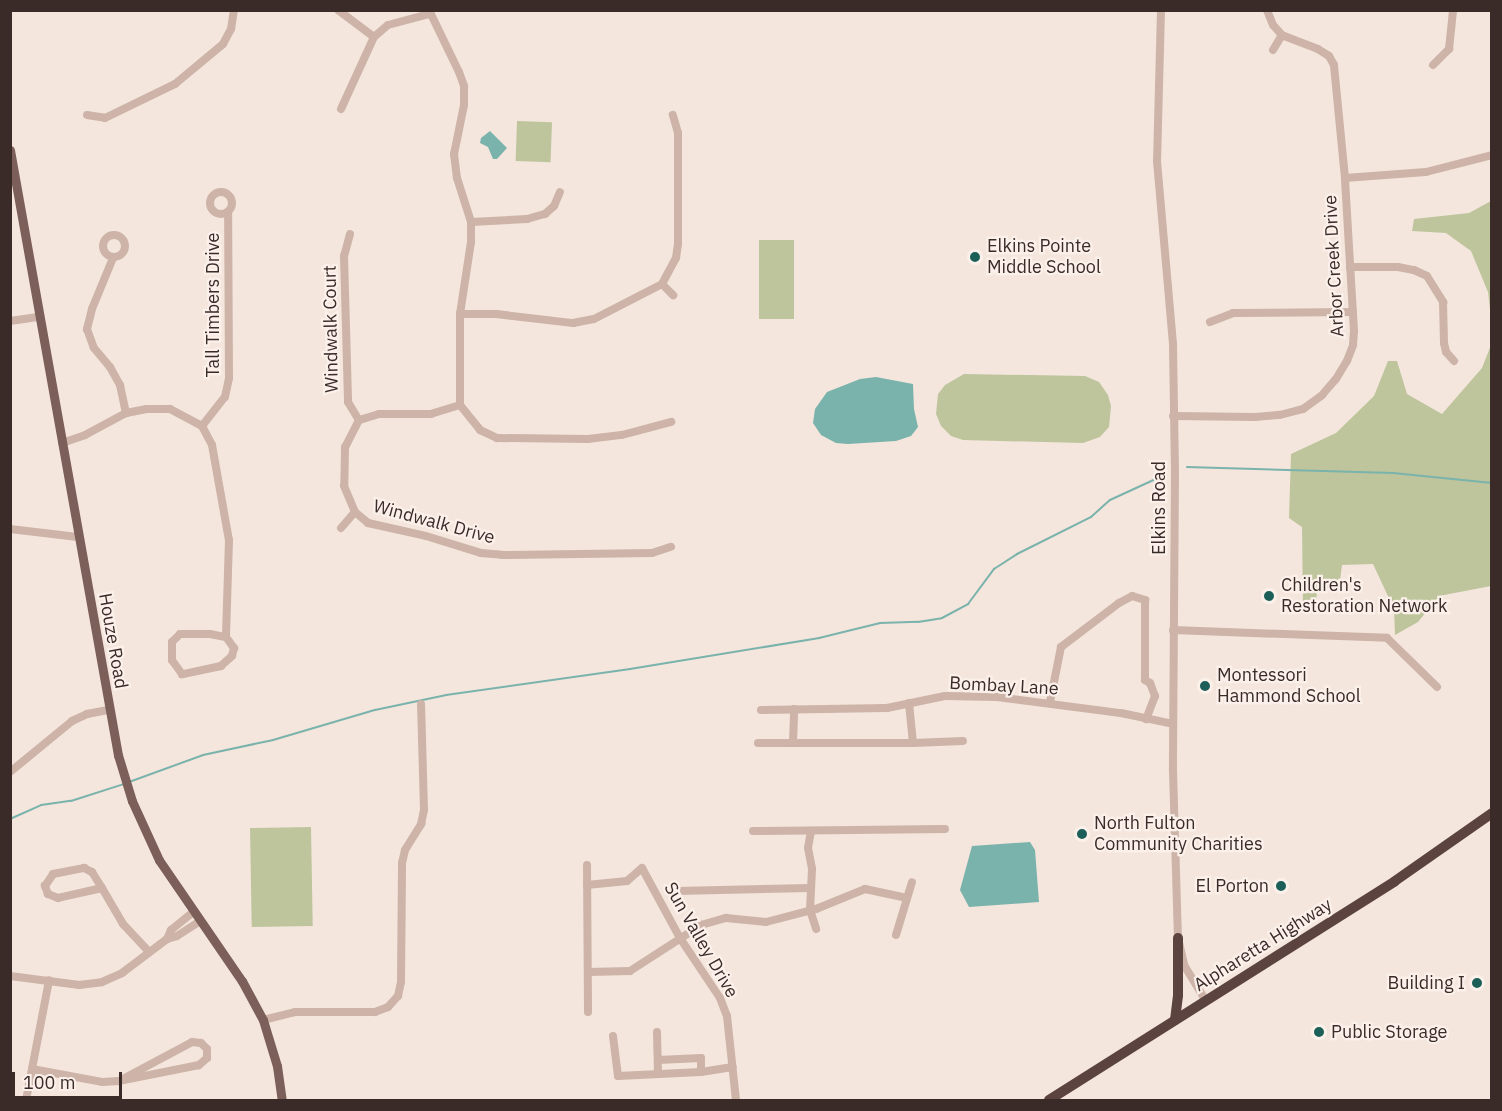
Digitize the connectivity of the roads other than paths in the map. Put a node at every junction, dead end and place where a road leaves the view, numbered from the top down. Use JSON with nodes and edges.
{"nodes":[{"id":1,"x":234,"y":10,"type":"edge"},
{"id":2,"x":338,"y":10,"type":"edge"},
{"id":3,"x":1161,"y":10,"type":"edge"},
{"id":4,"x":1267,"y":10,"type":"edge"},
{"id":5,"x":1453,"y":10,"type":"edge"},
{"id":6,"x":429,"y":12,"type":"edge"},
{"id":7,"x":1282,"y":35,"type":"junction"},
{"id":8,"x":374,"y":37,"type":"junction"},
{"id":9,"x":1273,"y":50,"type":"dead end"},
{"id":10,"x":1433,"y":65,"type":"dead end"},
{"id":11,"x":340,"y":109,"type":"dead end"},
{"id":12,"x":87,"y":115,"type":"dead end"},
{"id":13,"x":673,"y":115,"type":"dead end"},
{"id":14,"x":10,"y":150,"type":"edge"},
{"id":15,"x":1491,"y":155,"type":"edge"},
{"id":16,"x":1345,"y":178,"type":"junction"},
{"id":17,"x":560,"y":192,"type":"dead end"},
{"id":18,"x":228,"y":212,"type":"dead end"},
{"id":19,"x":471,"y":222,"type":"junction"},
{"id":20,"x":350,"y":234,"type":"dead end"},
{"id":21,"x":113,"y":258,"type":"dead end"},
{"id":22,"x":1350,"y":267,"type":"junction"},
{"id":23,"x":662,"y":284,"type":"junction"},
{"id":24,"x":673,"y":295,"type":"dead end"},
{"id":25,"x":1353,"y":312,"type":"junction"},
{"id":26,"x":460,"y":314,"type":"junction"},
{"id":27,"x":40,"y":317,"type":"junction"},
{"id":28,"x":10,"y":321,"type":"edge"},
{"id":29,"x":1210,"y":321,"type":"dead end"},
{"id":30,"x":1454,"y":361,"type":"dead end"},
{"id":31,"x":460,"y":405,"type":"junction"},
{"id":32,"x":126,"y":413,"type":"junction"},
{"id":33,"x":1173,"y":416,"type":"junction"},
{"id":34,"x":359,"y":420,"type":"junction"},
{"id":35,"x":671,"y":422,"type":"dead end"},
{"id":36,"x":202,"y":426,"type":"junction"},
{"id":37,"x":62,"y":443,"type":"junction"},
{"id":38,"x":355,"y":512,"type":"junction"},
{"id":39,"x":341,"y":528,"type":"dead end"},
{"id":40,"x":10,"y":529,"type":"edge"},
{"id":41,"x":78,"y":537,"type":"junction"},
{"id":42,"x":671,"y":547,"type":"dead end"},
{"id":43,"x":1173,"y":630,"type":"junction"},
{"id":44,"x":226,"y":637,"type":"junction"},
{"id":45,"x":1437,"y":687,"type":"dead end"},
{"id":46,"x":1050,"y":702,"type":"junction"},
{"id":47,"x":909,"y":703,"type":"junction"},
{"id":48,"x":421,"y":705,"type":"dead end"},
{"id":49,"x":794,"y":709,"type":"junction"},
{"id":50,"x":108,"y":710,"type":"junction"},
{"id":51,"x":761,"y":710,"type":"dead end"},
{"id":52,"x":1146,"y":719,"type":"junction"},
{"id":53,"x":1173,"y":724,"type":"junction"},
{"id":54,"x":963,"y":741,"type":"dead end"},
{"id":55,"x":758,"y":743,"type":"dead end"},
{"id":56,"x":793,"y":743,"type":"junction"},
{"id":57,"x":913,"y":743,"type":"junction"},
{"id":58,"x":10,"y":772,"type":"edge"},
{"id":59,"x":1491,"y":813,"type":"edge"},
{"id":60,"x":945,"y":829,"type":"dead end"},
{"id":61,"x":753,"y":831,"type":"dead end"},
{"id":62,"x":811,"y":831,"type":"junction"},
{"id":63,"x":587,"y":865,"type":"dead end"},
{"id":64,"x":912,"y":882,"type":"dead end"},
{"id":65,"x":587,"y":885,"type":"junction"},
{"id":66,"x":102,"y":888,"type":"junction"},
{"id":67,"x":811,"y":888,"type":"junction"},
{"id":68,"x":676,"y":891,"type":"dead end"},
{"id":69,"x":906,"y":898,"type":"junction"},
{"id":70,"x":810,"y":910,"type":"junction"},
{"id":71,"x":194,"y":912,"type":"junction"},
{"id":72,"x":200,"y":921,"type":"junction"},
{"id":73,"x":816,"y":929,"type":"dead end"},
{"id":74,"x":896,"y":935,"type":"dead end"},
{"id":75,"x":680,"y":938,"type":"junction"},
{"id":76,"x":1178,"y":938,"type":"junction"},
{"id":77,"x":167,"y":939,"type":"junction"},
{"id":78,"x":149,"y":952,"type":"junction"},
{"id":79,"x":588,"y":972,"type":"junction"},
{"id":80,"x":10,"y":976,"type":"edge"},
{"id":81,"x":49,"y":980,"type":"junction"},
{"id":82,"x":1206,"y":1000,"type":"junction"},
{"id":83,"x":588,"y":1012,"type":"dead end"},
{"id":84,"x":263,"y":1020,"type":"junction"},
{"id":85,"x":1175,"y":1020,"type":"junction"},
{"id":86,"x":657,"y":1032,"type":"dead end"},
{"id":87,"x":613,"y":1036,"type":"dead end"},
{"id":88,"x":658,"y":1060,"type":"junction"},
{"id":89,"x":733,"y":1067,"type":"junction"},
{"id":90,"x":32,"y":1069,"type":"junction"},
{"id":91,"x":701,"y":1072,"type":"junction"},
{"id":92,"x":658,"y":1074,"type":"junction"},
{"id":93,"x":119,"y":1080,"type":"junction"},
{"id":94,"x":26,"y":1101,"type":"edge"},
{"id":95,"x":282,"y":1101,"type":"edge"},
{"id":96,"x":736,"y":1101,"type":"edge"},
{"id":97,"x":1048,"y":1101,"type":"edge"}],
"edges":[{"from":1,"to":12,"type":"street"},
{"from":2,"to":8,"type":"street"},
{"from":3,"to":33,"type":"street","name":"Elkins Road"},
{"from":4,"to":7,"type":"street"},
{"from":5,"to":10,"type":"street"},
{"from":6,"to":8,"type":"street"},
{"from":6,"to":19,"type":"street"},
{"from":7,"to":9,"type":"street"},
{"from":7,"to":16,"type":"street","name":"Arbor Creek Drive"},
{"from":8,"to":11,"type":"street"},
{"from":13,"to":23,"type":"street"},
{"from":14,"to":27,"type":"main road","name":"Houze Road"},
{"from":15,"to":16,"type":"street"},
{"from":16,"to":22,"type":"street","name":"Arbor Creek Drive"},
{"from":17,"to":19,"type":"street"},
{"from":18,"to":36,"type":"street","name":"Tall Timbers Drive"},
{"from":19,"to":26,"type":"street"},
{"from":20,"to":34,"type":"street","name":"Windwalk Court"},
{"from":21,"to":32,"type":"street"},
{"from":22,"to":25,"type":"street","name":"Arbor Creek Drive"},
{"from":22,"to":30,"type":"street"},
{"from":23,"to":24,"type":"street"},
{"from":23,"to":26,"type":"street"},
{"from":25,"to":29,"type":"street"},
{"from":25,"to":33,"type":"street","name":"Arbor Creek Drive"},
{"from":26,"to":31,"type":"street"},
{"from":27,"to":28,"type":"street"},
{"from":27,"to":37,"type":"main road","name":"Houze Road"},
{"from":31,"to":34,"type":"street"},
{"from":31,"to":35,"type":"street"},
{"from":32,"to":36,"type":"street"},
{"from":32,"to":37,"type":"street"},
{"from":33,"to":43,"type":"street","name":"Elkins Road"},
{"from":34,"to":38,"type":"street","name":"Windwalk Drive"},
{"from":36,"to":44,"type":"street"},
{"from":37,"to":41,"type":"main road","name":"Houze Road"},
{"from":38,"to":39,"type":"street"},
{"from":38,"to":42,"type":"street","name":"Windwalk Drive"},
{"from":40,"to":41,"type":"street"},
{"from":41,"to":50,"type":"main road","name":"Houze Road"},
{"from":43,"to":45,"type":"street"},
{"from":43,"to":53,"type":"street","name":"Elkins Road"},
{"from":44,"to":44,"type":"street"},
{"from":46,"to":47,"type":"street","name":"Bombay Lane"},
{"from":46,"to":52,"type":"street","name":"Bombay Lane"},
{"from":46,"to":52,"type":"street"},
{"from":47,"to":49,"type":"street","name":"Bombay Lane"},
{"from":47,"to":57,"type":"street"},
{"from":48,"to":84,"type":"street"},
{"from":49,"to":51,"type":"street","name":"Bombay Lane"},
{"from":49,"to":56,"type":"street"},
{"from":50,"to":58,"type":"street"},
{"from":50,"to":71,"type":"main road","name":"Houze Road"},
{"from":52,"to":53,"type":"street","name":"Bombay Lane"},
{"from":53,"to":76,"type":"street","name":"Elkins Road"},
{"from":54,"to":57,"type":"street"},
{"from":55,"to":56,"type":"street"},
{"from":56,"to":57,"type":"street"},
{"from":59,"to":82,"type":"highway","name":"Alpharetta Highway"},
{"from":60,"to":62,"type":"street"},
{"from":61,"to":62,"type":"street"},
{"from":62,"to":67,"type":"street"},
{"from":63,"to":65,"type":"street"},
{"from":64,"to":69,"type":"street"},
{"from":65,"to":75,"type":"street","name":"Sun Valley Drive"},
{"from":65,"to":79,"type":"street"},
{"from":66,"to":66,"type":"street"},
{"from":66,"to":78,"type":"street"},
{"from":67,"to":68,"type":"street"},
{"from":67,"to":70,"type":"street"},
{"from":69,"to":70,"type":"street"},
{"from":69,"to":74,"type":"street"},
{"from":70,"to":73,"type":"street"},
{"from":70,"to":75,"type":"street"},
{"from":71,"to":72,"type":"main road","name":"Houze Road"},
{"from":71,"to":77,"type":"street"},
{"from":72,"to":77,"type":"street"},
{"from":72,"to":84,"type":"main road","name":"Houze Road"},
{"from":75,"to":79,"type":"street"},
{"from":75,"to":89,"type":"street","name":"Sun Valley Drive"},
{"from":76,"to":82,"type":"street","name":"Elkins Road"},
{"from":76,"to":85,"type":"highway"},
{"from":77,"to":78,"type":"street"},
{"from":78,"to":81,"type":"street"},
{"from":79,"to":83,"type":"street"},
{"from":80,"to":81,"type":"street"},
{"from":81,"to":90,"type":"street"},
{"from":82,"to":85,"type":"highway","name":"Alpharetta Highway"},
{"from":84,"to":95,"type":"main road","name":"Houze Road"},
{"from":85,"to":97,"type":"highway","name":"Alpharetta Highway"},
{"from":86,"to":88,"type":"street"},
{"from":87,"to":92,"type":"street"},
{"from":88,"to":91,"type":"street"},
{"from":88,"to":92,"type":"street"},
{"from":89,"to":91,"type":"street"},
{"from":89,"to":96,"type":"street","name":"Sun Valley Drive"},
{"from":90,"to":93,"type":"street"},
{"from":90,"to":94,"type":"street"},
{"from":91,"to":92,"type":"street"},
{"from":93,"to":93,"type":"street"}]}
